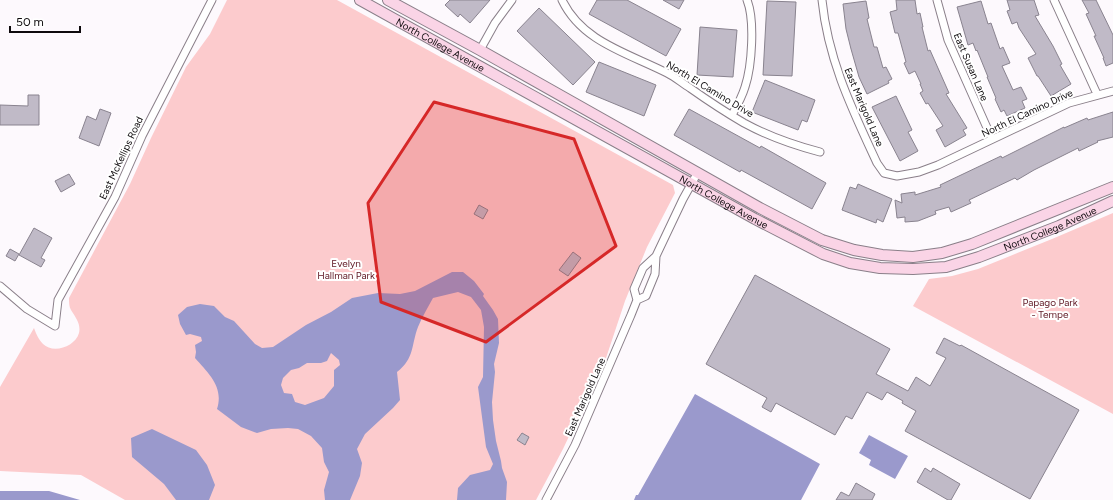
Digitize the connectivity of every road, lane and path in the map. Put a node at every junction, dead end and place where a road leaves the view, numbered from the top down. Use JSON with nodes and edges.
{"nodes":[{"id":1,"x":212,"y":0,"type":"edge"},
{"id":2,"x":360,"y":0,"type":"edge"},
{"id":3,"x":388,"y":0,"type":"edge"},
{"id":4,"x":512,"y":0,"type":"edge"},
{"id":5,"x":562,"y":0,"type":"edge"},
{"id":6,"x":822,"y":0,"type":"edge"},
{"id":7,"x":937,"y":0,"type":"edge"},
{"id":8,"x":1054,"y":0,"type":"edge"},
{"id":9,"x":748,"y":1,"type":"edge"},
{"id":10,"x":480,"y":50,"type":"junction"},
{"id":11,"x":1113,"y":91,"type":"edge"},
{"id":12,"x":1097,"y":94,"type":"junction"},
{"id":13,"x":732,"y":115,"type":"junction"},
{"id":14,"x":992,"y":139,"type":"junction"},
{"id":15,"x":820,"y":152,"type":"dead end"},
{"id":16,"x":698,"y":172,"type":"junction"},
{"id":17,"x":884,"y":173,"type":"joint"},
{"id":18,"x":691,"y":184,"type":"junction"},
{"id":19,"x":1113,"y":187,"type":"edge"},
{"id":20,"x":1113,"y":201,"type":"edge"},
{"id":21,"x":656,"y":256,"type":"junction"},
{"id":22,"x":0,"y":286,"type":"edge"},
{"id":23,"x":637,"y":300,"type":"junction"},
{"id":24,"x":546,"y":500,"type":"edge"}],
"edges":[{"from":1,"to":22,"type":"street","name":"East McKellips Road"},
{"from":2,"to":18,"type":"street","name":"North College Avenue"},
{"from":3,"to":10,"type":"street","name":"North College Avenue"},
{"from":4,"to":10,"type":"street"},
{"from":5,"to":13,"type":"street","name":"North El Camino Drive"},
{"from":6,"to":17,"type":"street","name":"East Marigold Lane"},
{"from":7,"to":14,"type":"street","name":"East Susan Lane"},
{"from":8,"to":12,"type":"street"},
{"from":9,"to":13,"type":"street"},
{"from":10,"to":16,"type":"street","name":"North College Avenue"},
{"from":11,"to":12,"type":"street","name":"North El Camino Drive"},
{"from":12,"to":14,"type":"street","name":"North El Camino Drive"},
{"from":13,"to":15,"type":"street","name":"North El Camino Drive"},
{"from":14,"to":17,"type":"street","name":"North El Camino Drive"},
{"from":16,"to":18,"type":"street","name":"East Marigold Lane"},
{"from":16,"to":19,"type":"street","name":"North College Avenue"},
{"from":18,"to":20,"type":"street","name":"North College Avenue"},
{"from":18,"to":21,"type":"street","name":"East Marigold Lane"},
{"from":21,"to":23,"type":"street","name":"East Marigold Lane"},
{"from":21,"to":23,"type":"street","name":"East Marigold Lane"},
{"from":23,"to":24,"type":"street","name":"East Marigold Lane"}]}
